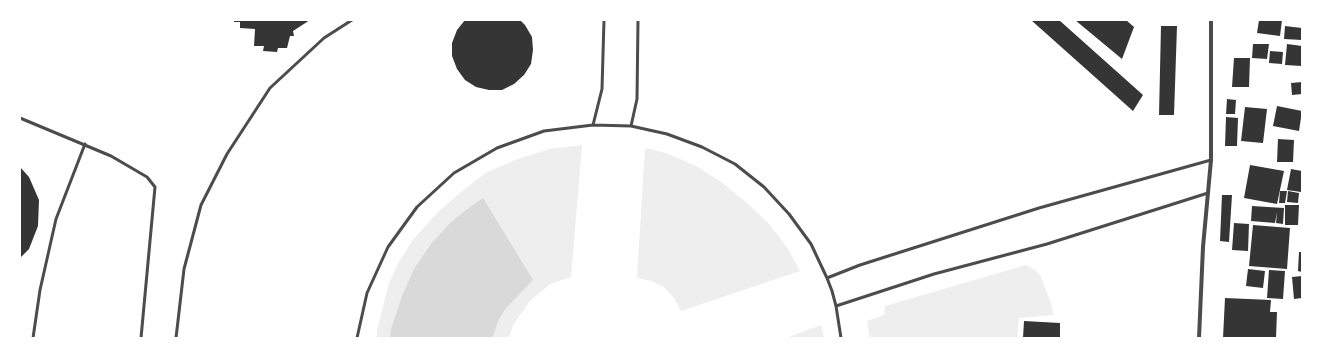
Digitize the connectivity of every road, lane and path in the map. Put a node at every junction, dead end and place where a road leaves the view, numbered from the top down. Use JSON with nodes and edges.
{"nodes":[{"id":1,"x":352,"y":20,"type":"edge"},
{"id":2,"x":604,"y":20,"type":"edge"},
{"id":3,"x":638,"y":20,"type":"edge"},
{"id":4,"x":1211,"y":20,"type":"edge"},
{"id":5,"x":20,"y":118,"type":"edge"},
{"id":6,"x":593,"y":125,"type":"junction"},
{"id":7,"x":632,"y":126,"type":"junction"},
{"id":8,"x":85,"y":144,"type":"junction"},
{"id":9,"x":1211,"y":160,"type":"junction"},
{"id":10,"x":1208,"y":193,"type":"junction"},
{"id":11,"x":827,"y":278,"type":"junction"},
{"id":12,"x":836,"y":306,"type":"junction"},
{"id":13,"x":33,"y":338,"type":"edge"},
{"id":14,"x":142,"y":338,"type":"edge"},
{"id":15,"x":176,"y":338,"type":"edge"},
{"id":16,"x":357,"y":338,"type":"edge"},
{"id":17,"x":841,"y":338,"type":"edge"},
{"id":18,"x":1199,"y":338,"type":"edge"}],
"edges":[{"from":1,"to":15,"type":"lane"},
{"from":2,"to":6,"type":"lane"},
{"from":3,"to":7,"type":"lane"},
{"from":4,"to":9,"type":"street"},
{"from":5,"to":8,"type":"lane"},
{"from":6,"to":7,"type":"lane"},
{"from":6,"to":16,"type":"lane"},
{"from":7,"to":11,"type":"lane"},
{"from":8,"to":13,"type":"lane"},
{"from":8,"to":14,"type":"lane"},
{"from":9,"to":10,"type":"street"},
{"from":9,"to":11,"type":"lane"},
{"from":10,"to":12,"type":"lane"},
{"from":10,"to":18,"type":"street"},
{"from":11,"to":12,"type":"lane"},
{"from":12,"to":17,"type":"lane"}]}
